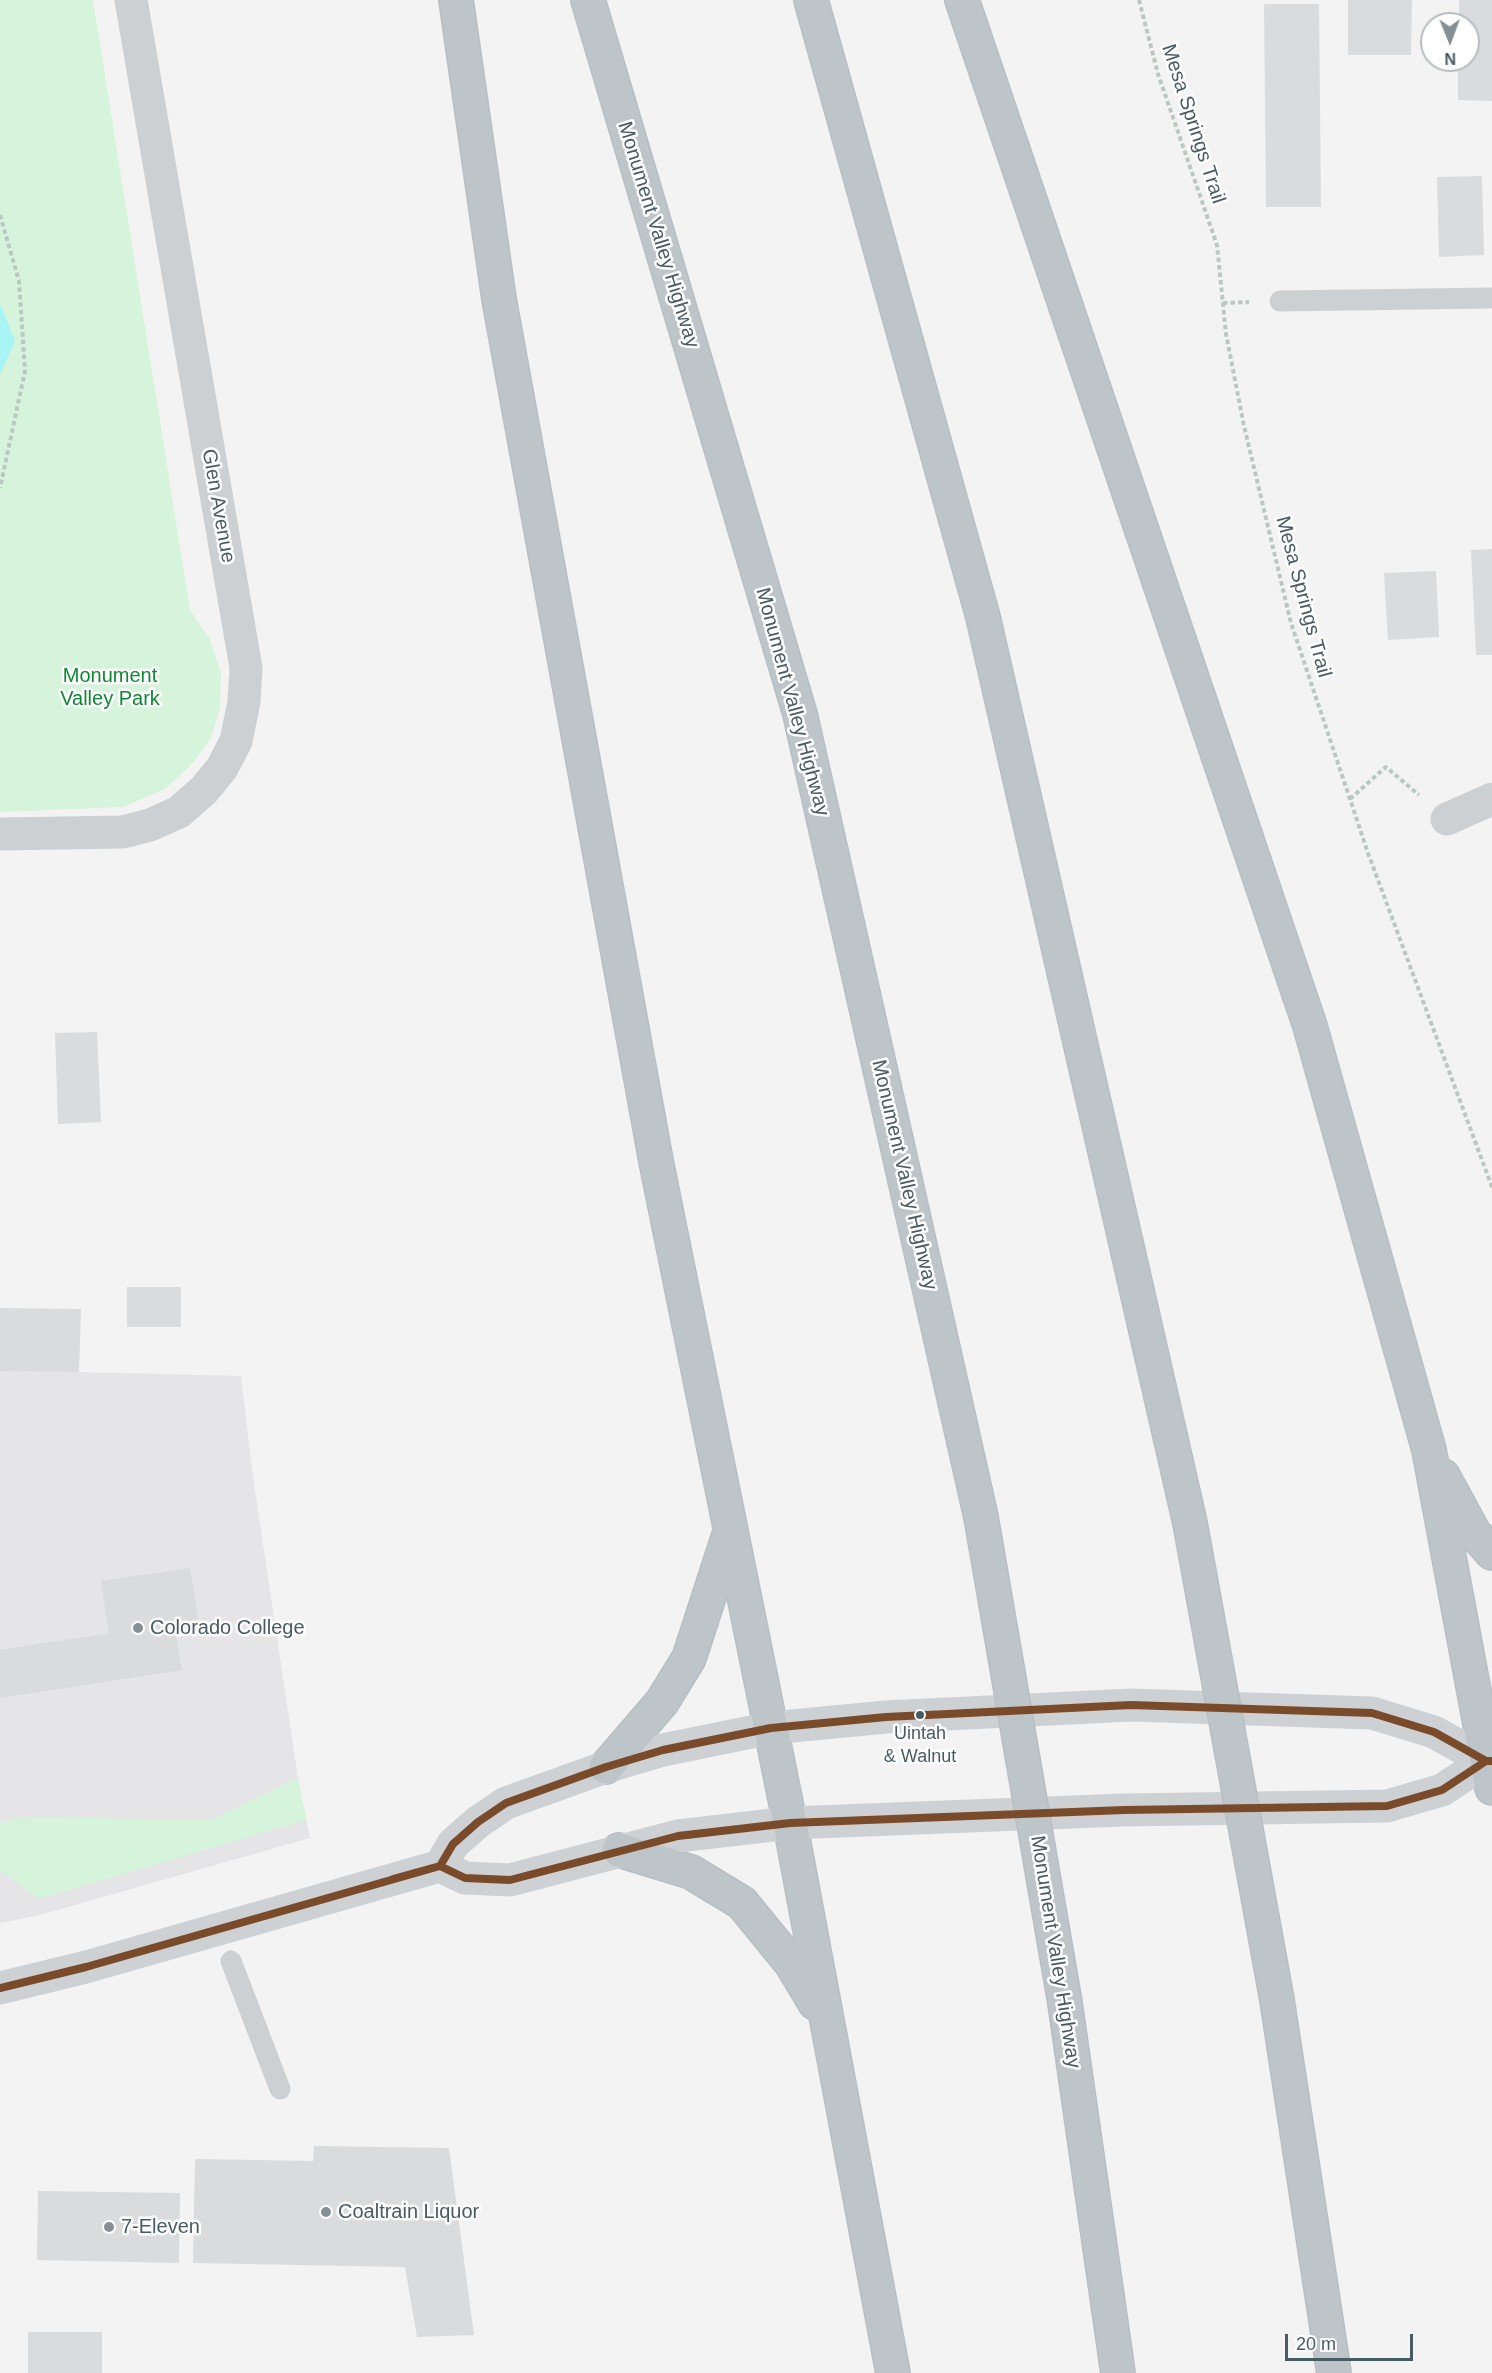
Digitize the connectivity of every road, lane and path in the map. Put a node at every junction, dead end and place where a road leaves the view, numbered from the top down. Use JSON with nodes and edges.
{"nodes":[{"id":1,"x":131,"y":0,"type":"edge"},
{"id":2,"x":456,"y":0,"type":"edge"},
{"id":3,"x":588,"y":0,"type":"edge"},
{"id":4,"x":811,"y":0,"type":"edge"},
{"id":5,"x":962,"y":0,"type":"edge"},
{"id":6,"x":1139,"y":0,"type":"edge"},
{"id":7,"x":0,"y":215,"type":"edge"},
{"id":8,"x":1492,"y":298,"type":"edge"},
{"id":9,"x":1280,"y":301,"type":"dead end"},
{"id":10,"x":0,"y":488,"type":"edge"},
{"id":11,"x":1350,"y":799,"type":"junction"},
{"id":12,"x":1492,"y":799,"type":"edge"},
{"id":13,"x":1447,"y":819,"type":"joint"},
{"id":14,"x":0,"y":834,"type":"edge"},
{"id":15,"x":1492,"y":1187,"type":"edge"},
{"id":16,"x":1429,"y":1450,"type":"junction"},
{"id":17,"x":730,"y":1531,"type":"junction"},
{"id":18,"x":1492,"y":1553,"type":"edge"},
{"id":19,"x":771,"y":1728,"type":"junction"},
{"id":20,"x":606,"y":1767,"type":"junction"},
{"id":21,"x":1490,"y":1770,"type":"edge"},
{"id":22,"x":790,"y":1823,"type":"junction"},
{"id":23,"x":619,"y":1850,"type":"junction"},
{"id":24,"x":440,"y":1866,"type":"junction"},
{"id":25,"x":231,"y":1961,"type":"dead end"},
{"id":26,"x":0,"y":1988,"type":"edge"},
{"id":27,"x":825,"y":2021,"type":"junction"},
{"id":28,"x":280,"y":2089,"type":"dead end"},
{"id":29,"x":893,"y":2373,"type":"edge"},
{"id":30,"x":1118,"y":2373,"type":"edge"},
{"id":31,"x":1334,"y":2373,"type":"edge"}],
"edges":[{"from":1,"to":14,"type":"street","name":"Glen Avenue"},
{"from":2,"to":17,"type":"highway"},
{"from":3,"to":30,"type":"highway","name":"Monument Valley Highway","bridge":true},
{"from":4,"to":31,"type":"highway","bridge":true},
{"from":5,"to":16,"type":"highway"},
{"from":6,"to":11,"type":"path","name":"Mesa Springs Trail"},
{"from":7,"to":10,"type":"path"},
{"from":8,"to":9,"type":"lane"},
{"from":11,"to":13,"type":"path"},
{"from":11,"to":15,"type":"path","name":"Mesa Springs Trail"},
{"from":12,"to":13,"type":"street"},
{"from":16,"to":18,"type":"highway"},
{"from":16,"to":21,"type":"highway"},
{"from":17,"to":19,"type":"highway"},
{"from":17,"to":20,"type":"highway"},
{"from":19,"to":20,"type":"main road"},
{"from":19,"to":21,"type":"main road"},
{"from":19,"to":22,"type":"highway"},
{"from":20,"to":24,"type":"main road"},
{"from":21,"to":22,"type":"main road"},
{"from":22,"to":23,"type":"main road"},
{"from":22,"to":27,"type":"highway"},
{"from":23,"to":24,"type":"main road"},
{"from":23,"to":27,"type":"highway"},
{"from":24,"to":26,"type":"main road"},
{"from":25,"to":28,"type":"lane"},
{"from":27,"to":29,"type":"highway"}]}
